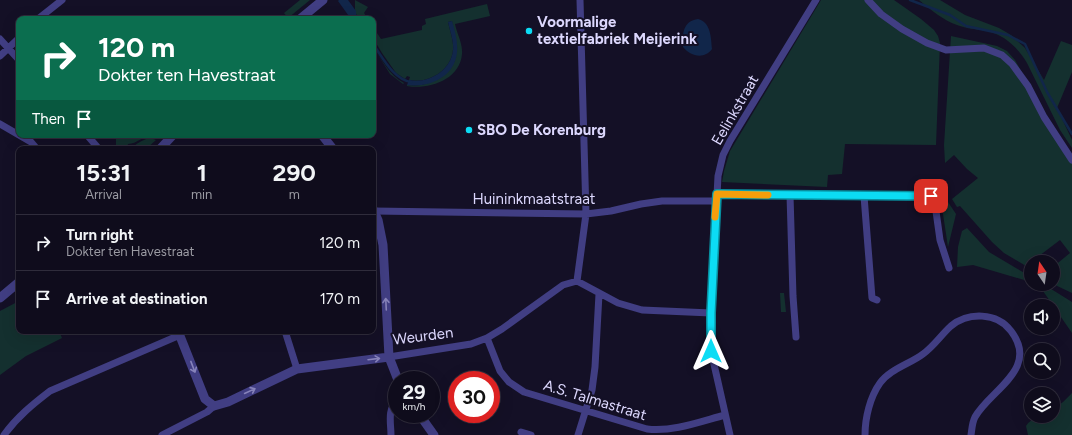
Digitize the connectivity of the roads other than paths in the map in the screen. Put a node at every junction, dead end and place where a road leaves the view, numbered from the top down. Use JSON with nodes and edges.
{"nodes":[{"id":1,"x":62,"y":0,"type":"edge"},
{"id":2,"x":323,"y":0,"type":"edge"},
{"id":3,"x":580,"y":0,"type":"edge"},
{"id":4,"x":816,"y":0,"type":"edge"},
{"id":5,"x":868,"y":0,"type":"edge"},
{"id":6,"x":42,"y":16,"type":"edge"},
{"id":7,"x":304,"y":16,"type":"edge"},
{"id":8,"x":0,"y":39,"type":"edge"},
{"id":9,"x":16,"y":41,"type":"edge"},
{"id":10,"x":8,"y":48,"type":"junction"},
{"id":11,"x":0,"y":56,"type":"edge"},
{"id":12,"x":16,"y":57,"type":"edge"},
{"id":13,"x":0,"y":124,"type":"edge"},
{"id":14,"x":16,"y":133,"type":"edge"},
{"id":15,"x":24,"y":138,"type":"edge"},
{"id":16,"x":90,"y":138,"type":"edge"},
{"id":17,"x":170,"y":138,"type":"edge"},
{"id":18,"x":324,"y":138,"type":"edge"},
{"id":19,"x":34,"y":146,"type":"edge"},
{"id":20,"x":96,"y":146,"type":"edge"},
{"id":21,"x":163,"y":146,"type":"edge"},
{"id":22,"x":331,"y":146,"type":"edge"},
{"id":23,"x":1072,"y":160,"type":"edge"},
{"id":24,"x":790,"y":195,"type":"junction"},
{"id":25,"x":864,"y":196,"type":"junction"},
{"id":26,"x":716,"y":198,"type":"junction"},
{"id":27,"x":376,"y":210,"type":"edge"},
{"id":28,"x":586,"y":214,"type":"junction"},
{"id":29,"x":376,"y":215,"type":"edge"},
{"id":30,"x":949,"y":268,"type":"dead end"},
{"id":31,"x":577,"y":281,"type":"junction"},
{"id":32,"x":16,"y":285,"type":"edge"},
{"id":33,"x":599,"y":294,"type":"junction"},
{"id":34,"x":0,"y":298,"type":"edge"},
{"id":35,"x":877,"y":300,"type":"dead end"},
{"id":36,"x":711,"y":313,"type":"junction"},
{"id":37,"x":177,"y":334,"type":"edge"},
{"id":38,"x":179,"y":334,"type":"edge"},
{"id":39,"x":286,"y":334,"type":"edge"},
{"id":40,"x":796,"y":337,"type":"dead end"},
{"id":41,"x":487,"y":338,"type":"junction"},
{"id":42,"x":389,"y":357,"type":"junction"},
{"id":43,"x":297,"y":369,"type":"junction"},
{"id":44,"x":394,"y":371,"type":"edge"},
{"id":45,"x":214,"y":406,"type":"junction"},
{"id":46,"x":585,"y":410,"type":"junction"},
{"id":47,"x":725,"y":416,"type":"junction"},
{"id":48,"x":391,"y":423,"type":"edge"},
{"id":49,"x":425,"y":423,"type":"edge"},
{"id":50,"x":521,"y":432,"type":"dead end"},
{"id":51,"x":4,"y":435,"type":"edge"},
{"id":52,"x":162,"y":435,"type":"edge"},
{"id":53,"x":391,"y":435,"type":"edge"},
{"id":54,"x":434,"y":435,"type":"edge"},
{"id":55,"x":531,"y":435,"type":"edge"},
{"id":56,"x":578,"y":435,"type":"edge"},
{"id":57,"x":730,"y":435,"type":"edge"},
{"id":58,"x":865,"y":435,"type":"edge"},
{"id":59,"x":971,"y":435,"type":"edge"}],
"edges":[{"from":1,"to":6,"type":"street"},
{"from":2,"to":7,"type":"street"},
{"from":3,"to":28,"type":"street"},
{"from":4,"to":26,"type":"street","name":"Eelinkstraat"},
{"from":5,"to":23,"type":"street"},
{"from":8,"to":10,"type":"street"},
{"from":9,"to":10,"type":"street"},
{"from":10,"to":11,"type":"street"},
{"from":10,"to":12,"type":"street"},
{"from":13,"to":14,"type":"street"},
{"from":15,"to":19,"type":"street"},
{"from":16,"to":20,"type":"street"},
{"from":17,"to":21,"type":"street"},
{"from":18,"to":22,"type":"street"},
{"from":24,"to":25,"type":"street","name":"Huininkmaatstraat"},
{"from":24,"to":26,"type":"street","name":"Huininkmaatstraat"},
{"from":24,"to":40,"type":"street"},
{"from":25,"to":30,"type":"street","name":"Huininkmaatstraat"},
{"from":25,"to":35,"type":"street"},
{"from":26,"to":28,"type":"street","name":"Huininkmaatstraat"},
{"from":26,"to":36,"type":"street","name":"Eelinkstraat"},
{"from":27,"to":28,"type":"street","name":"Huininkmaatstraat"},
{"from":28,"to":31,"type":"street"},
{"from":42,"to":29,"type":"street","name":"Weurden","one_way":true},
{"from":31,"to":33,"type":"street"},
{"from":31,"to":41,"type":"street","name":"Weurden"},
{"from":32,"to":34,"type":"street"},
{"from":33,"to":36,"type":"street"},
{"from":33,"to":46,"type":"street"},
{"from":36,"to":47,"type":"street","name":"Eelinkstraat"},
{"from":37,"to":51,"type":"street"},
{"from":38,"to":45,"type":"street","one_way":true},
{"from":39,"to":43,"type":"street"},
{"from":41,"to":42,"type":"street","name":"Weurden"},
{"from":41,"to":46,"type":"street","name":"A.S. Talmastraat"},
{"from":43,"to":42,"type":"street","one_way":true},
{"from":42,"to":44,"type":"street"},
{"from":45,"to":43,"type":"street","one_way":true},
{"from":45,"to":52,"type":"street"},
{"from":46,"to":47,"type":"street","name":"A.S. Talmastraat"},
{"from":46,"to":56,"type":"street"},
{"from":47,"to":57,"type":"street","name":"Eelinkstraat"},
{"from":48,"to":53,"type":"street"},
{"from":49,"to":54,"type":"street"},
{"from":50,"to":55,"type":"street"},
{"from":58,"to":59,"type":"street"}]}
